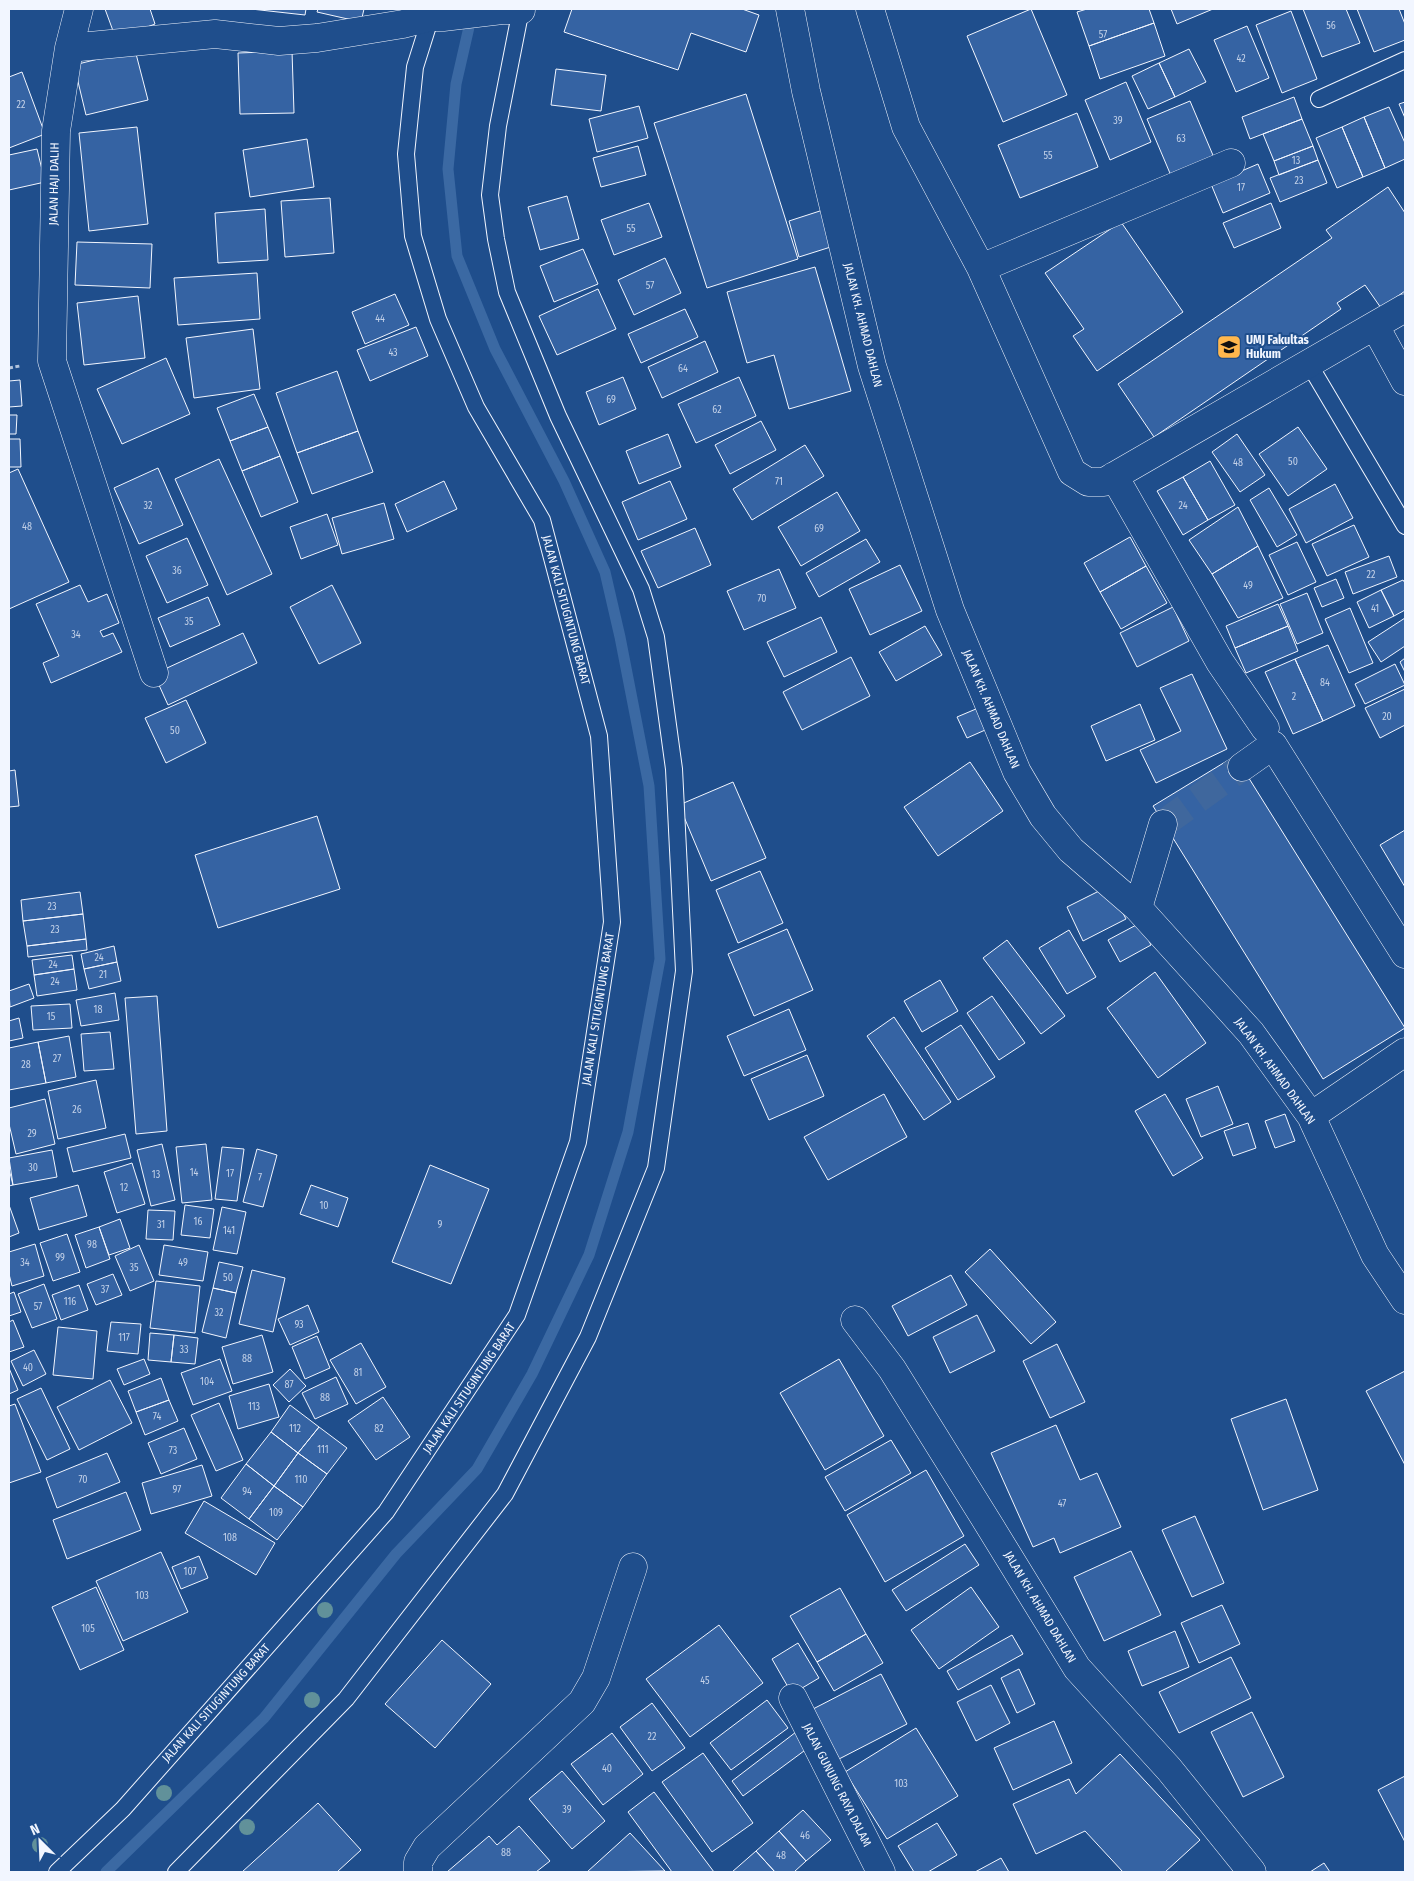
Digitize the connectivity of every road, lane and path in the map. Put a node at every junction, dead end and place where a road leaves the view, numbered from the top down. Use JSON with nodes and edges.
{"nodes":[{"id":1,"x":80,"y":9,"type":"edge"},
{"id":2,"x":790,"y":9,"type":"edge"},
{"id":3,"x":870,"y":9,"type":"edge"},
{"id":4,"x":515,"y":10,"type":"edge"},
{"id":5,"x":435,"y":14,"type":"edge"},
{"id":6,"x":69,"y":48,"type":"junction"},
{"id":7,"x":1405,"y":60,"type":"edge"},
{"id":8,"x":1319,"y":99,"type":"dead end"},
{"id":9,"x":1231,"y":163,"type":"dead end"},
{"id":10,"x":981,"y":268,"type":"junction"},
{"id":11,"x":1405,"y":308,"type":"edge"},
{"id":12,"x":1375,"y":326,"type":"junction"},
{"id":13,"x":1309,"y":364,"type":"junction"},
{"id":14,"x":1405,"y":381,"type":"edge"},
{"id":15,"x":1114,"y":476,"type":"junction"},
{"id":16,"x":1405,"y":526,"type":"edge"},
{"id":17,"x":154,"y":673,"type":"dead end"},
{"id":18,"x":1265,"y":728,"type":"dead end"},
{"id":19,"x":1242,"y":767,"type":"tunnel mouth"},
{"id":20,"x":1163,"y":824,"type":"tunnel mouth"},
{"id":21,"x":1138,"y":908,"type":"junction"},
{"id":22,"x":1405,"y":954,"type":"edge"},
{"id":23,"x":1405,"y":1052,"type":"edge"},
{"id":24,"x":1311,"y":1116,"type":"junction"},
{"id":25,"x":1405,"y":1300,"type":"edge"},
{"id":26,"x":855,"y":1320,"type":"dead end"},
{"id":27,"x":634,"y":1567,"type":"dead end"},
{"id":28,"x":793,"y":1698,"type":"dead end"},
{"id":29,"x":57,"y":1872,"type":"edge"},
{"id":30,"x":176,"y":1872,"type":"edge"},
{"id":31,"x":418,"y":1872,"type":"edge"},
{"id":32,"x":881,"y":1872,"type":"edge"},
{"id":33,"x":1252,"y":1872,"type":"edge"}],
"edges":[{"from":1,"to":6,"type":"street","name":"JALAN HAJI DALIH"},
{"from":2,"to":21,"type":"street","name":"JALAN KH. AHMAD DAHLAN"},
{"from":3,"to":10,"type":"street"},
{"from":4,"to":5,"type":"street"},
{"from":4,"to":30,"type":"lane"},
{"from":5,"to":6,"type":"street"},
{"from":5,"to":29,"type":"lane","name":"JALAN KALI SITUGINTUNG BARAT"},
{"from":6,"to":17,"type":"street","name":"JALAN HAJI DALIH"},
{"from":7,"to":8,"type":"lane"},
{"from":9,"to":10,"type":"street"},
{"from":10,"to":15,"type":"street"},
{"from":11,"to":12,"type":"street"},
{"from":12,"to":13,"type":"street"},
{"from":12,"to":14,"type":"street"},
{"from":13,"to":15,"type":"street"},
{"from":13,"to":16,"type":"lane"},
{"from":15,"to":18,"type":"street"},
{"from":19,"to":22,"type":"street"},
{"from":20,"to":21,"type":"street"},
{"from":21,"to":24,"type":"street","name":"JALAN KH. AHMAD DAHLAN"},
{"from":23,"to":24,"type":"street"},
{"from":24,"to":25,"type":"street","name":"JALAN KH. AHMAD DAHLAN"},
{"from":26,"to":33,"type":"street","name":"JALAN KH. AHMAD DAHLAN"},
{"from":27,"to":31,"type":"street"},
{"from":28,"to":32,"type":"street","name":"JALAN GUNUNG RAYA DALAM"}]}
